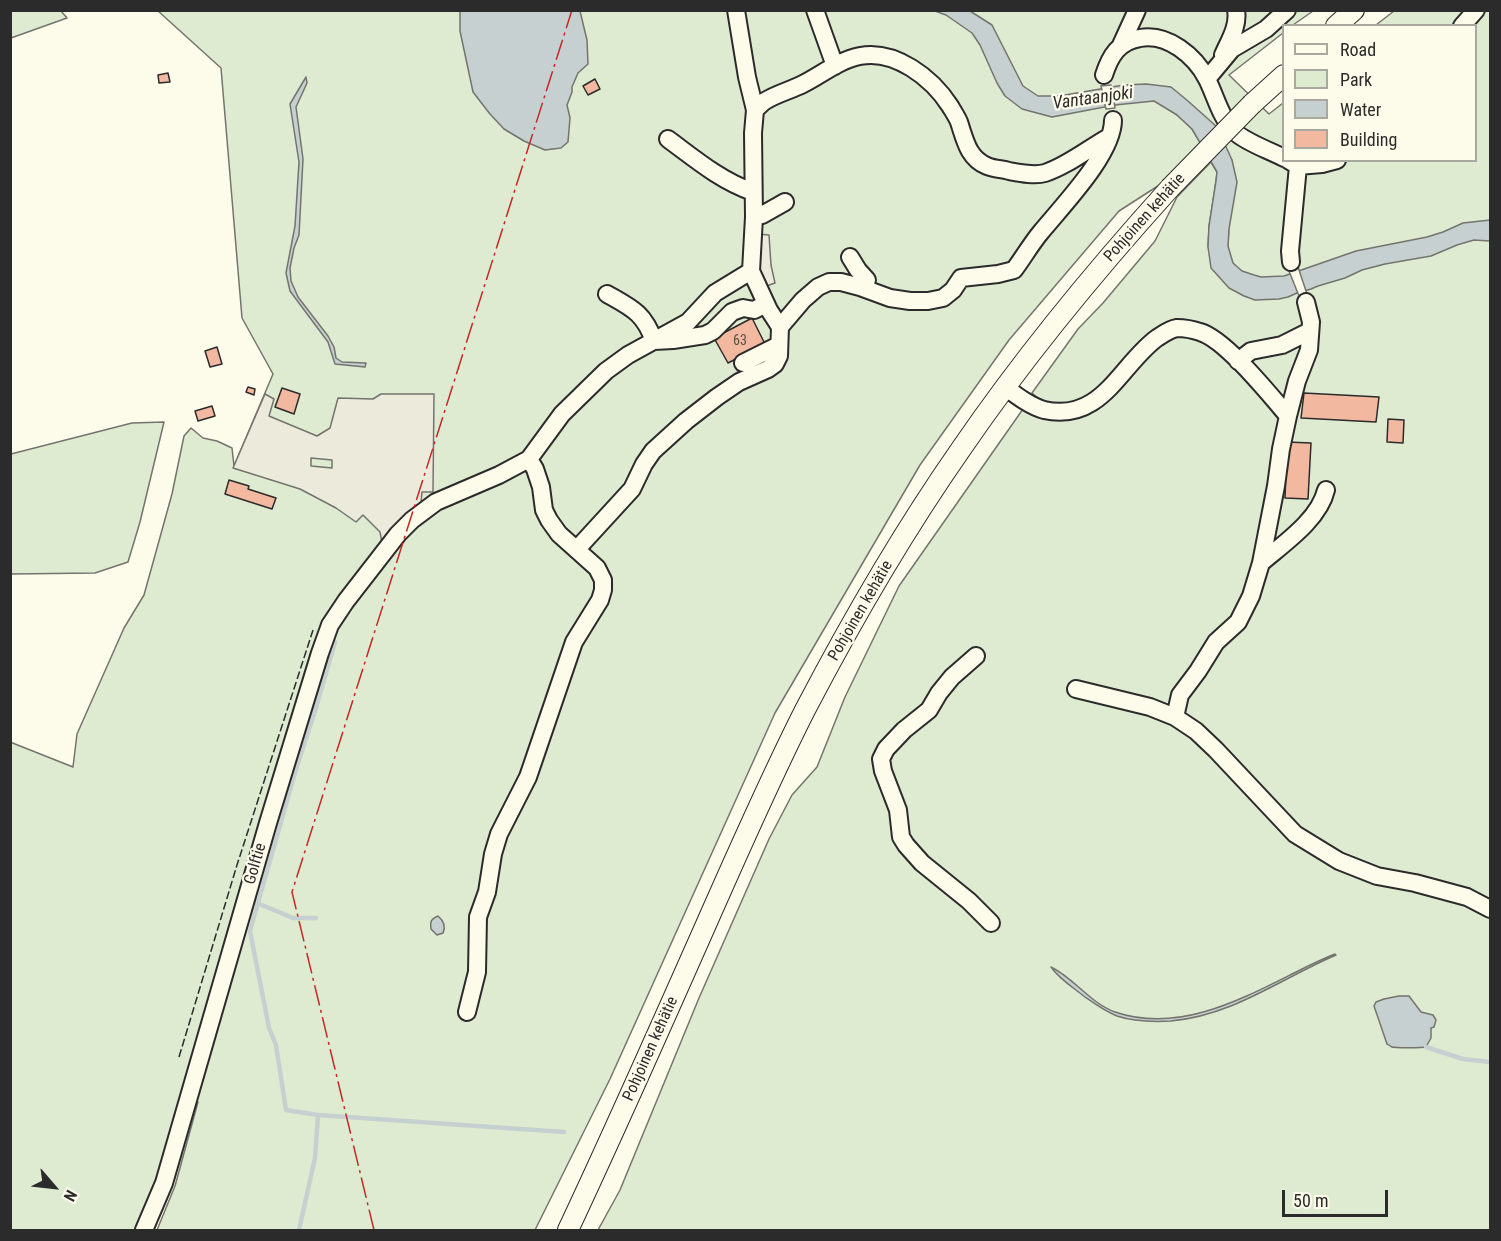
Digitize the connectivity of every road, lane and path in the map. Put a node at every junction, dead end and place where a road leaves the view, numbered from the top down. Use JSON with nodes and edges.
{"nodes":[{"id":1,"x":736,"y":10,"type":"edge"},
{"id":2,"x":814,"y":10,"type":"edge"},
{"id":3,"x":1137,"y":10,"type":"edge"},
{"id":4,"x":1236,"y":10,"type":"edge"},
{"id":5,"x":1287,"y":10,"type":"edge"},
{"id":6,"x":1354,"y":10,"type":"edge"},
{"id":7,"x":1476,"y":10,"type":"edge"},
{"id":8,"x":1338,"y":24,"type":"edge"},
{"id":9,"x":1464,"y":24,"type":"edge"},
{"id":10,"x":1121,"y":45,"type":"junction"},
{"id":11,"x":1219,"y":64,"type":"junction"},
{"id":12,"x":835,"y":66,"type":"junction"},
{"id":13,"x":1104,"y":75,"type":"dead end"},
{"id":14,"x":1282,"y":77,"type":"edge"},
{"id":15,"x":1207,"y":79,"type":"junction"},
{"id":16,"x":755,"y":110,"type":"junction"},
{"id":17,"x":1113,"y":120,"type":"dead end"},
{"id":18,"x":1109,"y":137,"type":"junction"},
{"id":19,"x":668,"y":139,"type":"dead end"},
{"id":20,"x":1282,"y":157,"type":"edge"},
{"id":21,"x":1290,"y":162,"type":"edge"},
{"id":22,"x":1301,"y":162,"type":"edge"},
{"id":23,"x":1330,"y":162,"type":"edge"},
{"id":24,"x":753,"y":192,"type":"junction"},
{"id":25,"x":785,"y":202,"type":"dead end"},
{"id":26,"x":754,"y":218,"type":"junction"},
{"id":27,"x":850,"y":257,"type":"dead end"},
{"id":28,"x":1291,"y":262,"type":"dead end"},
{"id":29,"x":751,"y":271,"type":"junction"},
{"id":30,"x":867,"y":280,"type":"junction"},
{"id":31,"x":607,"y":294,"type":"dead end"},
{"id":32,"x":1306,"y":302,"type":"dead end"},
{"id":33,"x":766,"y":304,"type":"junction"},
{"id":34,"x":780,"y":327,"type":"junction"},
{"id":35,"x":1310,"y":331,"type":"junction"},
{"id":36,"x":654,"y":341,"type":"junction"},
{"id":37,"x":779,"y":345,"type":"junction"},
{"id":38,"x":1238,"y":361,"type":"junction"},
{"id":39,"x":743,"y":363,"type":"dead end"},
{"id":40,"x":1005,"y":387,"type":"junction"},
{"id":41,"x":1288,"y":416,"type":"junction"},
{"id":42,"x":529,"y":459,"type":"junction"},
{"id":43,"x":1326,"y":490,"type":"dead end"},
{"id":44,"x":577,"y":549,"type":"junction"},
{"id":45,"x":1261,"y":563,"type":"junction"},
{"id":46,"x":976,"y":656,"type":"dead end"},
{"id":47,"x":1076,"y":689,"type":"dead end"},
{"id":48,"x":1174,"y":717,"type":"junction"},
{"id":49,"x":1491,"y":909,"type":"edge"},
{"id":50,"x":991,"y":924,"type":"dead end"},
{"id":51,"x":467,"y":1012,"type":"dead end"},
{"id":52,"x":144,"y":1230,"type":"edge"},
{"id":53,"x":567,"y":1230,"type":"edge"}],
"edges":[{"from":1,"to":16,"type":"street"},
{"from":2,"to":12,"type":"street"},
{"from":3,"to":10,"type":"street"},
{"from":4,"to":11,"type":"street"},
{"from":5,"to":11,"type":"street"},
{"from":6,"to":8,"type":"main road"},
{"from":7,"to":9,"type":"street"},
{"from":10,"to":13,"type":"street"},
{"from":10,"to":15,"type":"street"},
{"from":11,"to":15,"type":"street"},
{"from":12,"to":16,"type":"street"},
{"from":12,"to":18,"type":"street"},
{"from":14,"to":40,"type":"main road","name":"Pohjoinen kehätie","bridge":true},
{"from":15,"to":20,"type":"street"},
{"from":16,"to":24,"type":"street"},
{"from":17,"to":18,"type":"street"},
{"from":18,"to":30,"type":"street"},
{"from":19,"to":24,"type":"street"},
{"from":21,"to":28,"type":"street"},
{"from":22,"to":23,"type":"street"},
{"from":24,"to":26,"type":"street"},
{"from":25,"to":26,"type":"street"},
{"from":26,"to":29,"type":"street"},
{"from":27,"to":30,"type":"street"},
{"from":29,"to":33,"type":"street"},
{"from":29,"to":36,"type":"street"},
{"from":30,"to":34,"type":"street"},
{"from":31,"to":36,"type":"street"},
{"from":32,"to":35,"type":"street"},
{"from":33,"to":34,"type":"street"},
{"from":33,"to":36,"type":"street"},
{"from":34,"to":37,"type":"street"},
{"from":35,"to":38,"type":"street"},
{"from":35,"to":41,"type":"street"},
{"from":36,"to":42,"type":"street"},
{"from":37,"to":39,"type":"street"},
{"from":37,"to":44,"type":"street"},
{"from":38,"to":40,"type":"street"},
{"from":38,"to":41,"type":"street"},
{"from":40,"to":53,"type":"main road","name":"Pohjoinen kehätie"},
{"from":41,"to":45,"type":"street"},
{"from":42,"to":44,"type":"street"},
{"from":42,"to":52,"type":"street","name":"Golftie"},
{"from":43,"to":45,"type":"street"},
{"from":44,"to":51,"type":"street"},
{"from":45,"to":48,"type":"street"},
{"from":46,"to":50,"type":"street"},
{"from":47,"to":48,"type":"street"},
{"from":48,"to":49,"type":"street"}]}
